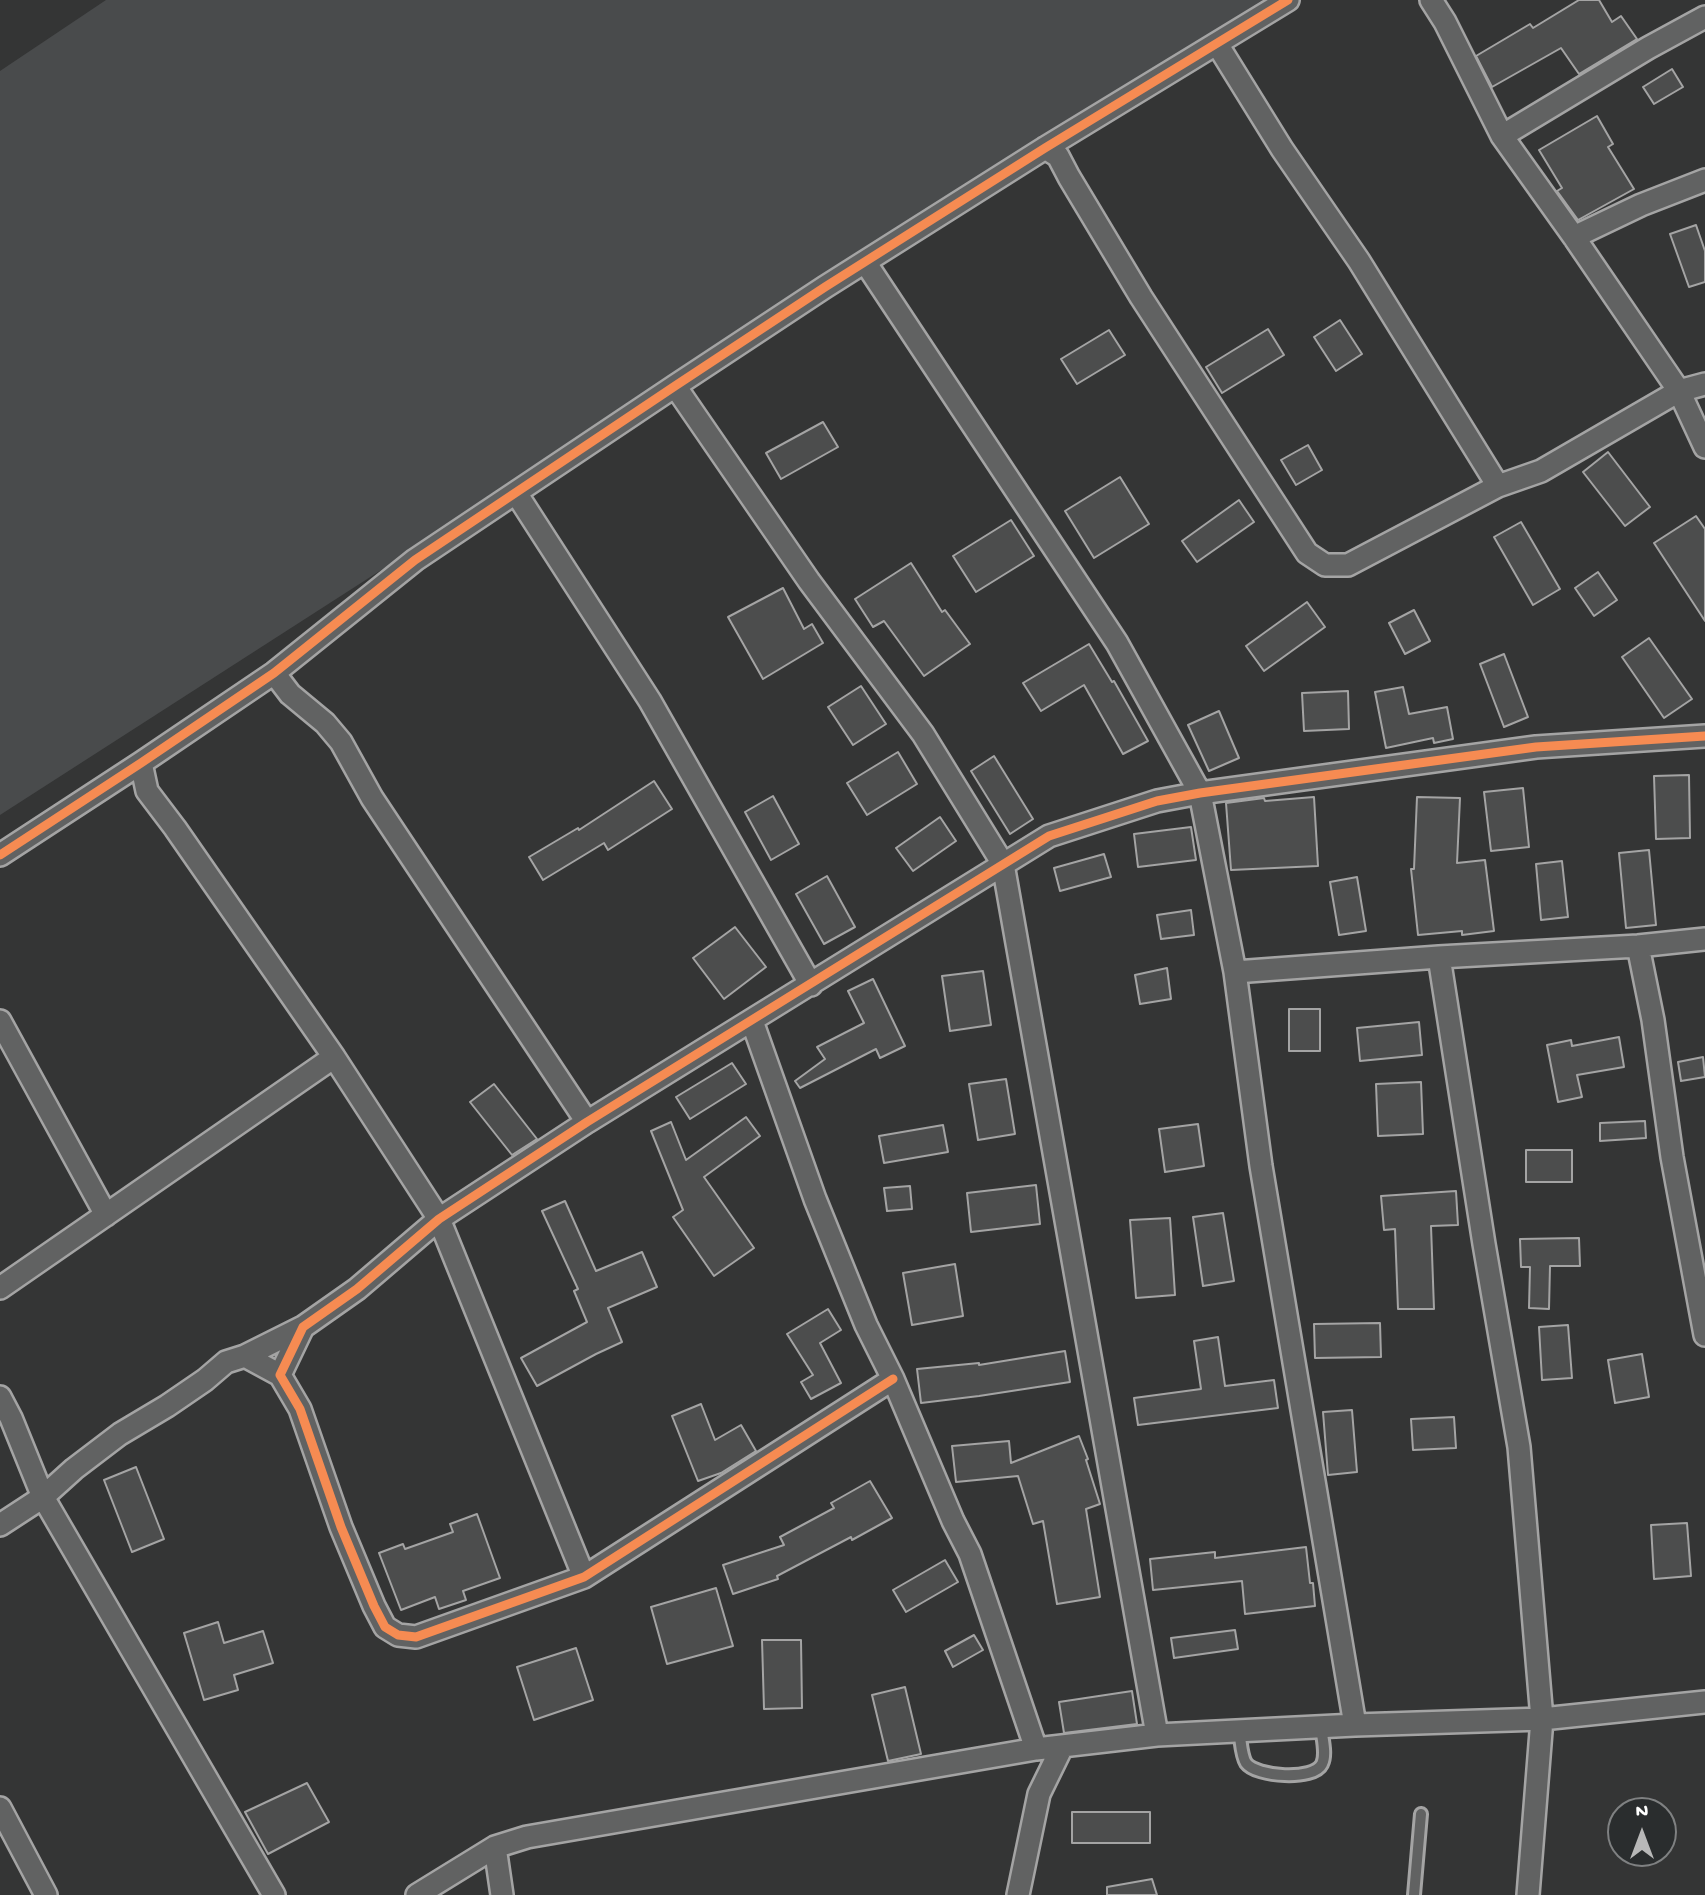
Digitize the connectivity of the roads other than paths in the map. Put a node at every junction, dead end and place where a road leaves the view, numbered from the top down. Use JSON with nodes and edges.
{"nodes":[{"id":1,"x":1288,"y":0,"type":"edge"},
{"id":2,"x":1431,"y":0,"type":"edge"},
{"id":3,"x":1705,"y":17,"type":"edge"},
{"id":4,"x":1217,"y":44,"type":"junction"},
{"id":5,"x":1502,"y":136,"type":"junction"},
{"id":6,"x":1045,"y":148,"type":"junction"},
{"id":7,"x":1705,"y":180,"type":"edge"},
{"id":8,"x":1574,"y":237,"type":"junction"},
{"id":9,"x":865,"y":262,"type":"junction"},
{"id":10,"x":1705,"y":384,"type":"edge"},
{"id":11,"x":675,"y":386,"type":"junction"},
{"id":12,"x":1679,"y":391,"type":"junction"},
{"id":13,"x":1705,"y":447,"type":"edge"},
{"id":14,"x":1499,"y":486,"type":"junction"},
{"id":15,"x":516,"y":492,"type":"junction"},
{"id":16,"x":274,"y":673,"type":"junction"},
{"id":17,"x":1705,"y":736,"type":"edge"},
{"id":18,"x":141,"y":763,"type":"junction"},
{"id":19,"x":1200,"y":793,"type":"junction"},
{"id":20,"x":0,"y":855,"type":"edge"},
{"id":21,"x":1003,"y":864,"type":"junction"},
{"id":22,"x":1705,"y":939,"type":"edge"},
{"id":23,"x":1639,"y":946,"type":"junction"},
{"id":24,"x":1439,"y":957,"type":"junction"},
{"id":25,"x":1235,"y":972,"type":"junction"},
{"id":26,"x":811,"y":985,"type":"junction"},
{"id":27,"x":0,"y":1021,"type":"edge"},
{"id":28,"x":752,"y":1021,"type":"junction"},
{"id":29,"x":334,"y":1057,"type":"junction"},
{"id":30,"x":587,"y":1122,"type":"junction"},
{"id":31,"x":106,"y":1215,"type":"junction"},
{"id":32,"x":439,"y":1219,"type":"junction"},
{"id":33,"x":0,"y":1287,"type":"edge"},
{"id":34,"x":303,"y":1327,"type":"junction"},
{"id":35,"x":1705,"y":1335,"type":"edge"},
{"id":36,"x":245,"y":1356,"type":"junction"},
{"id":37,"x":280,"y":1375,"type":"junction"},
{"id":38,"x":893,"y":1379,"type":"junction"},
{"id":39,"x":0,"y":1397,"type":"edge"},
{"id":40,"x":43,"y":1497,"type":"junction"},
{"id":41,"x":0,"y":1525,"type":"edge"},
{"id":42,"x":584,"y":1577,"type":"junction"},
{"id":43,"x":1705,"y":1702,"type":"edge"},
{"id":44,"x":1542,"y":1719,"type":"junction"},
{"id":45,"x":1355,"y":1725,"type":"junction"},
{"id":46,"x":1321,"y":1727,"type":"junction"},
{"id":47,"x":1239,"y":1731,"type":"junction"},
{"id":48,"x":1157,"y":1735,"type":"junction"},
{"id":49,"x":1062,"y":1747,"type":"junction"},
{"id":50,"x":1036,"y":1749,"type":"junction"},
{"id":51,"x":0,"y":1808,"type":"edge"},
{"id":52,"x":1421,"y":1814,"type":"dead end"},
{"id":53,"x":495,"y":1847,"type":"junction"},
{"id":54,"x":46,"y":1895,"type":"edge"},
{"id":55,"x":274,"y":1895,"type":"edge"},
{"id":56,"x":417,"y":1895,"type":"edge"},
{"id":57,"x":502,"y":1895,"type":"edge"},
{"id":58,"x":1018,"y":1895,"type":"edge"},
{"id":59,"x":1415,"y":1895,"type":"edge"},
{"id":60,"x":1528,"y":1895,"type":"edge"}],
"edges":[{"from":1,"to":4,"type":"street"},
{"from":2,"to":5,"type":"street"},
{"from":3,"to":5,"type":"street"},
{"from":4,"to":6,"type":"street"},
{"from":4,"to":14,"type":"street"},
{"from":5,"to":8,"type":"street"},
{"from":6,"to":9,"type":"street"},
{"from":6,"to":14,"type":"street"},
{"from":7,"to":8,"type":"street"},
{"from":8,"to":12,"type":"street"},
{"from":9,"to":11,"type":"street"},
{"from":9,"to":19,"type":"street"},
{"from":10,"to":12,"type":"street"},
{"from":11,"to":15,"type":"street"},
{"from":11,"to":21,"type":"street"},
{"from":12,"to":13,"type":"street"},
{"from":12,"to":14,"type":"street"},
{"from":15,"to":16,"type":"street"},
{"from":15,"to":26,"type":"street"},
{"from":16,"to":18,"type":"street"},
{"from":16,"to":30,"type":"street"},
{"from":17,"to":19,"type":"street"},
{"from":18,"to":20,"type":"street"},
{"from":18,"to":29,"type":"street"},
{"from":19,"to":21,"type":"street"},
{"from":19,"to":25,"type":"street"},
{"from":21,"to":26,"type":"street"},
{"from":21,"to":48,"type":"street"},
{"from":22,"to":23,"type":"street"},
{"from":23,"to":24,"type":"street"},
{"from":23,"to":35,"type":"street"},
{"from":24,"to":25,"type":"street"},
{"from":24,"to":44,"type":"street"},
{"from":25,"to":45,"type":"street"},
{"from":26,"to":28,"type":"street"},
{"from":27,"to":31,"type":"street"},
{"from":28,"to":30,"type":"street"},
{"from":28,"to":38,"type":"street"},
{"from":29,"to":31,"type":"street"},
{"from":29,"to":32,"type":"street"},
{"from":30,"to":32,"type":"street"},
{"from":31,"to":33,"type":"street"},
{"from":32,"to":34,"type":"street"},
{"from":32,"to":42,"type":"street"},
{"from":34,"to":36,"type":"street"},
{"from":34,"to":37,"type":"street"},
{"from":36,"to":37,"type":"street"},
{"from":36,"to":40,"type":"street"},
{"from":37,"to":42,"type":"street"},
{"from":38,"to":42,"type":"street"},
{"from":38,"to":50,"type":"street"},
{"from":39,"to":40,"type":"street"},
{"from":40,"to":41,"type":"street"},
{"from":40,"to":55,"type":"street"},
{"from":43,"to":44,"type":"street"},
{"from":44,"to":45,"type":"street"},
{"from":44,"to":60,"type":"street"},
{"from":45,"to":46,"type":"street"},
{"from":46,"to":47,"type":"street"},
{"from":46,"to":47,"type":"lane"},
{"from":47,"to":48,"type":"street"},
{"from":48,"to":49,"type":"street"},
{"from":49,"to":50,"type":"street"},
{"from":49,"to":58,"type":"street"},
{"from":50,"to":53,"type":"street"},
{"from":51,"to":54,"type":"street"},
{"from":52,"to":59,"type":"lane"},
{"from":53,"to":56,"type":"street"},
{"from":53,"to":57,"type":"street"}]}
